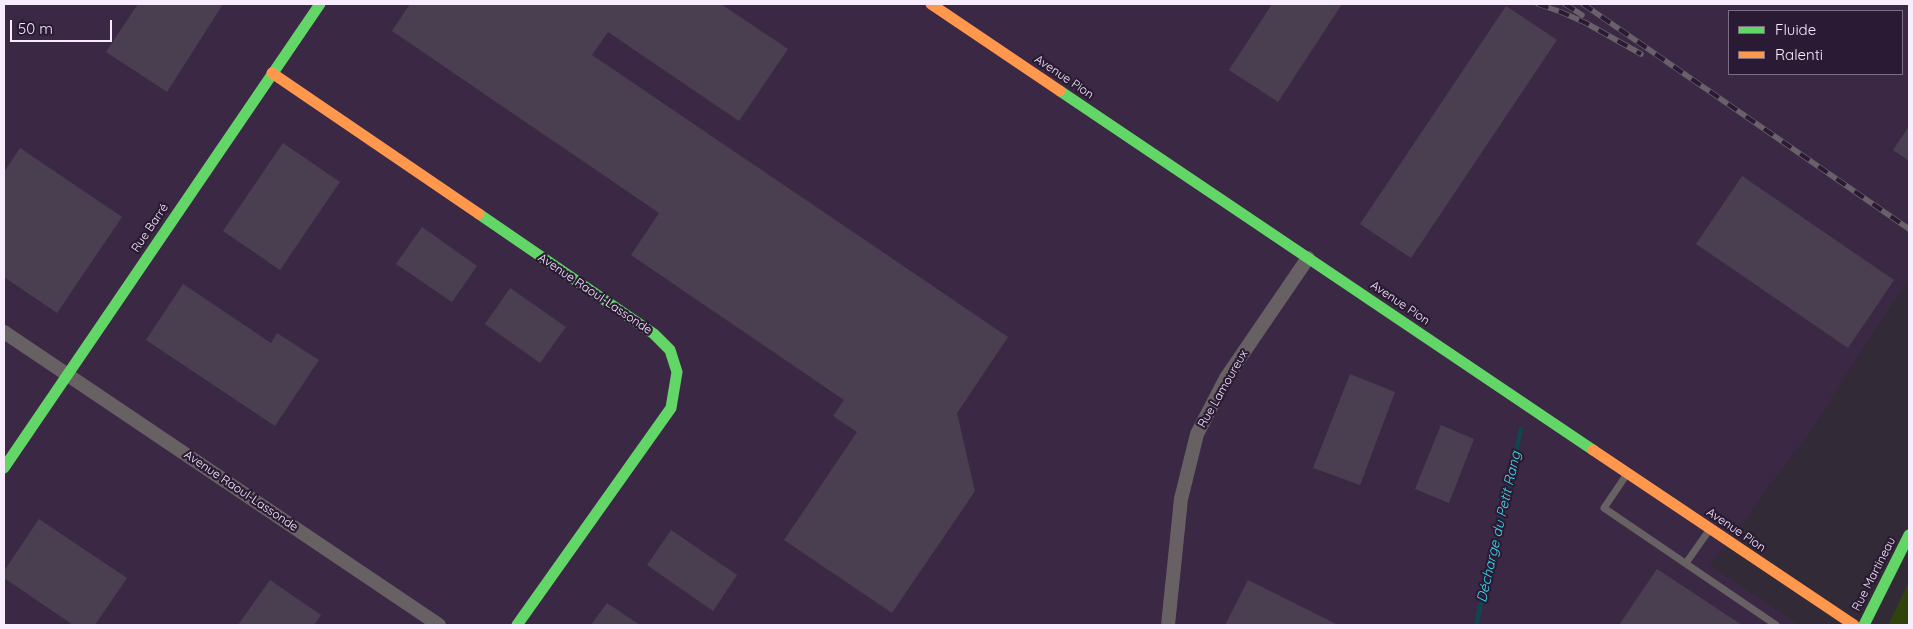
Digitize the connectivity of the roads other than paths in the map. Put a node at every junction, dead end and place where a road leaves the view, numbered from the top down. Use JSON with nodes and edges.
{"nodes":[{"id":1,"x":320,"y":4,"type":"edge"},
{"id":2,"x":931,"y":4,"type":"edge"},
{"id":3,"x":272,"y":73,"type":"junction"},
{"id":4,"x":1308,"y":258,"type":"junction"},
{"id":5,"x":4,"y":332,"type":"edge"},
{"id":6,"x":67,"y":374,"type":"junction"},
{"id":7,"x":4,"y":468,"type":"edge"},
{"id":8,"x":1628,"y":473,"type":"junction"},
{"id":9,"x":1710,"y":528,"type":"junction"},
{"id":10,"x":1909,"y":535,"type":"edge"},
{"id":11,"x":1686,"y":563,"type":"junction"},
{"id":12,"x":439,"y":625,"type":"edge"},
{"id":13,"x":517,"y":625,"type":"edge"},
{"id":14,"x":1168,"y":625,"type":"edge"},
{"id":15,"x":1776,"y":625,"type":"edge"},
{"id":16,"x":1854,"y":625,"type":"edge"},
{"id":17,"x":1864,"y":625,"type":"edge"}],
"edges":[{"from":1,"to":3,"type":"street","name":"Rue Barré"},
{"from":2,"to":4,"type":"street","name":"Avenue Pion"},
{"from":3,"to":6,"type":"street","name":"Rue Barré"},
{"from":3,"to":13,"type":"street","name":"Avenue Raoul-Lassonde"},
{"from":4,"to":8,"type":"street","name":"Avenue Pion"},
{"from":4,"to":14,"type":"street","name":"Rue Lamoureux"},
{"from":5,"to":6,"type":"street","name":"Avenue Raoul-Lassonde"},
{"from":6,"to":7,"type":"street","name":"Rue Barré"},
{"from":6,"to":12,"type":"street","name":"Avenue Raoul-Lassonde"},
{"from":8,"to":9,"type":"street","name":"Avenue Pion"},
{"from":8,"to":11,"type":"lane"},
{"from":9,"to":11,"type":"lane"},
{"from":9,"to":16,"type":"street","name":"Avenue Pion"},
{"from":10,"to":17,"type":"street","name":"Rue Martineau"},
{"from":11,"to":15,"type":"lane"}]}
